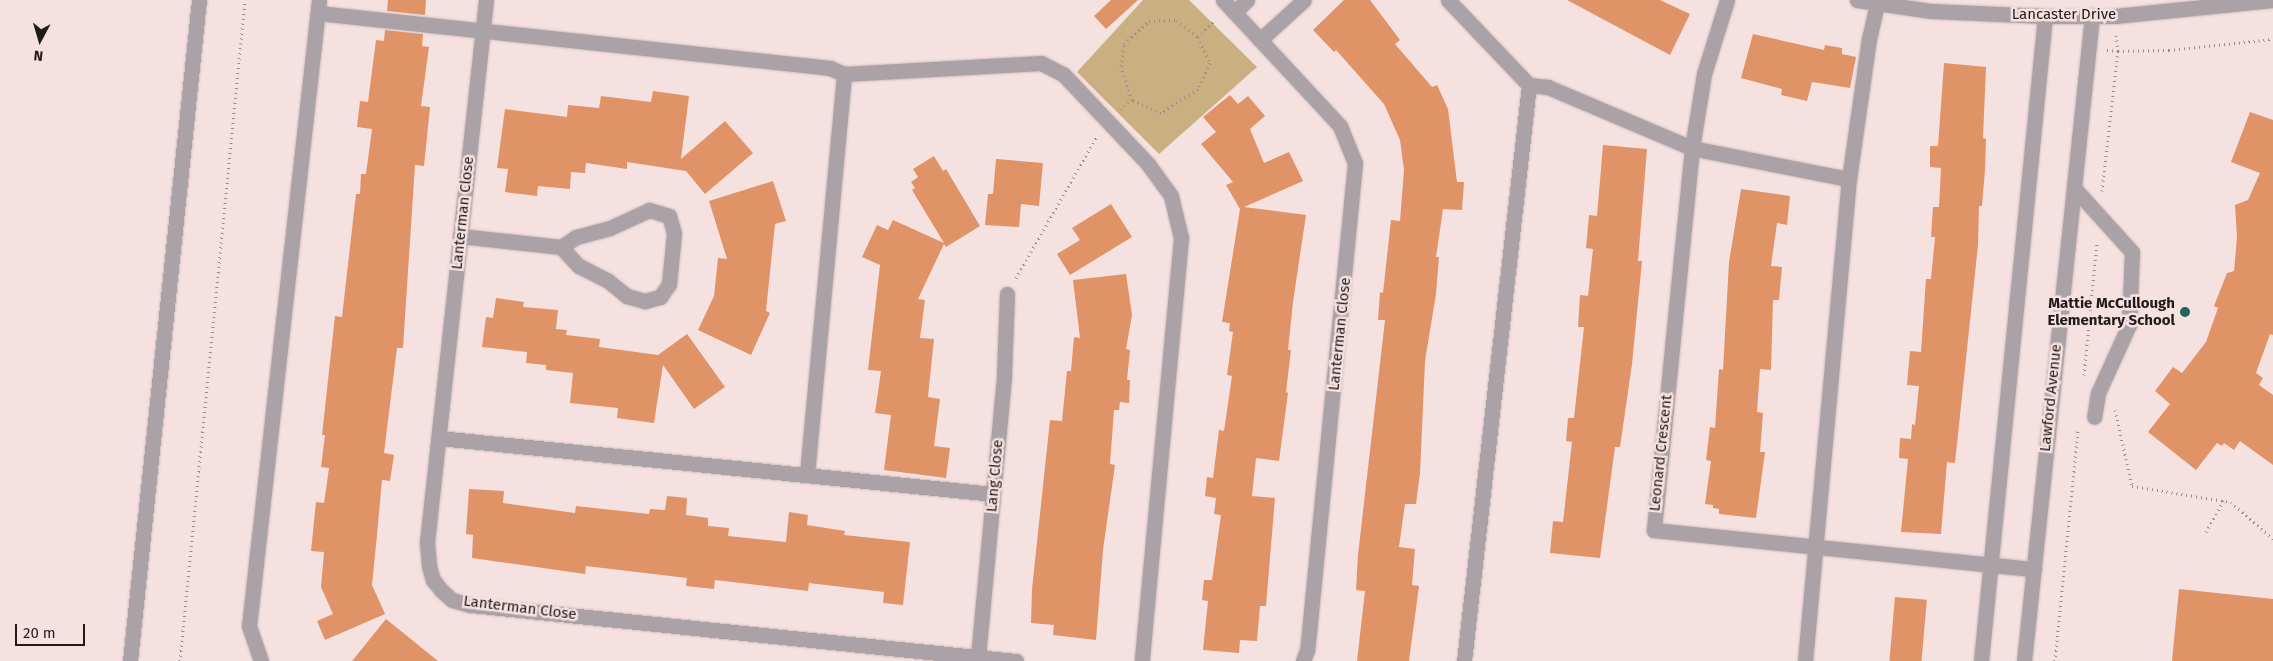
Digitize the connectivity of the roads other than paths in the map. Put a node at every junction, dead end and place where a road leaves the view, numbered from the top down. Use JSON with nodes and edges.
{"nodes":[{"id":1,"x":199,"y":0,"type":"edge"},
{"id":2,"x":486,"y":0,"type":"edge"},
{"id":3,"x":1223,"y":0,"type":"edge"},
{"id":4,"x":1247,"y":0,"type":"edge"},
{"id":5,"x":1304,"y":0,"type":"edge"},
{"id":6,"x":1448,"y":0,"type":"edge"},
{"id":7,"x":1727,"y":0,"type":"edge"},
{"id":8,"x":1858,"y":0,"type":"edge"},
{"id":9,"x":2272,"y":0,"type":"edge"},
{"id":10,"x":1877,"y":2,"type":"edge"},
{"id":11,"x":318,"y":6,"type":"edge"},
{"id":12,"x":1234,"y":12,"type":"junction"},
{"id":13,"x":2045,"y":16,"type":"junction"},
{"id":14,"x":2092,"y":16,"type":"junction"},
{"id":15,"x":482,"y":33,"type":"junction"},
{"id":16,"x":1260,"y":40,"type":"junction"},
{"id":17,"x":844,"y":74,"type":"junction"},
{"id":18,"x":1529,"y":85,"type":"junction"},
{"id":19,"x":1692,"y":148,"type":"junction"},
{"id":20,"x":1849,"y":179,"type":"junction"},
{"id":21,"x":2075,"y":189,"type":"junction"},
{"id":22,"x":460,"y":236,"type":"junction"},
{"id":23,"x":560,"y":247,"type":"junction"},
{"id":24,"x":1006,"y":294,"type":"road end"},
{"id":25,"x":2094,"y":417,"type":"dead end"},
{"id":26,"x":439,"y":438,"type":"junction"},
{"id":27,"x":807,"y":474,"type":"junction"},
{"id":28,"x":993,"y":494,"type":"junction"},
{"id":29,"x":1816,"y":546,"type":"junction"},
{"id":30,"x":1991,"y":564,"type":"junction"},
{"id":31,"x":2034,"y":569,"type":"junction"},
{"id":32,"x":978,"y":657,"type":"junction"},
{"id":33,"x":130,"y":661,"type":"edge"},
{"id":34,"x":261,"y":661,"type":"edge"},
{"id":35,"x":1016,"y":661,"type":"edge"},
{"id":36,"x":1142,"y":661,"type":"edge"},
{"id":37,"x":1303,"y":661,"type":"edge"},
{"id":38,"x":1464,"y":661,"type":"edge"},
{"id":39,"x":1805,"y":661,"type":"edge"},
{"id":40,"x":1981,"y":661,"type":"edge"},
{"id":41,"x":2024,"y":661,"type":"edge"}],
"edges":[{"from":1,"to":33,"type":"street"},
{"from":2,"to":15,"type":"street","name":"Lanterman Close"},
{"from":3,"to":12,"type":"street","name":"Lanterman Close"},
{"from":4,"to":12,"type":"street"},
{"from":5,"to":16,"type":"street"},
{"from":6,"to":18,"type":"street"},
{"from":7,"to":19,"type":"street","name":"Leonard Crescent"},
{"from":8,"to":10,"type":"street","name":"Lancaster Drive"},
{"from":9,"to":14,"type":"street","name":"Lancaster Drive"},
{"from":10,"to":13,"type":"street","name":"Lancaster Drive"},
{"from":10,"to":20,"type":"street"},
{"from":11,"to":15,"type":"street"},
{"from":11,"to":34,"type":"street"},
{"from":12,"to":16,"type":"street","name":"Lanterman Close"},
{"from":13,"to":14,"type":"street","name":"Lancaster Drive"},
{"from":13,"to":30,"type":"street"},
{"from":14,"to":21,"type":"street","name":"Lawford Avenue"},
{"from":15,"to":17,"type":"street"},
{"from":15,"to":22,"type":"street","name":"Lanterman Close"},
{"from":16,"to":37,"type":"street","name":"Lanterman Close"},
{"from":17,"to":27,"type":"street"},
{"from":17,"to":36,"type":"street"},
{"from":18,"to":19,"type":"street"},
{"from":18,"to":38,"type":"street"},
{"from":19,"to":20,"type":"street"},
{"from":19,"to":29,"type":"street","name":"Leonard Crescent"},
{"from":20,"to":29,"type":"street"},
{"from":21,"to":25,"type":"street"},
{"from":21,"to":31,"type":"street","name":"Lawford Avenue"},
{"from":22,"to":23,"type":"street"},
{"from":22,"to":26,"type":"street","name":"Lanterman Close"},
{"from":23,"to":23,"type":"street"},
{"from":24,"to":28,"type":"street","name":"Lang Close"},
{"from":26,"to":27,"type":"street"},
{"from":26,"to":32,"type":"street","name":"Lanterman Close"},
{"from":27,"to":28,"type":"street"},
{"from":28,"to":32,"type":"street","name":"Lang Close"},
{"from":29,"to":30,"type":"street","name":"Leonard Crescent"},
{"from":29,"to":39,"type":"street"},
{"from":30,"to":31,"type":"street","name":"Leonard Crescent"},
{"from":30,"to":40,"type":"street"},
{"from":31,"to":41,"type":"street","name":"Lawford Avenue"},
{"from":32,"to":35,"type":"street","name":"Lanterman Close"}]}
